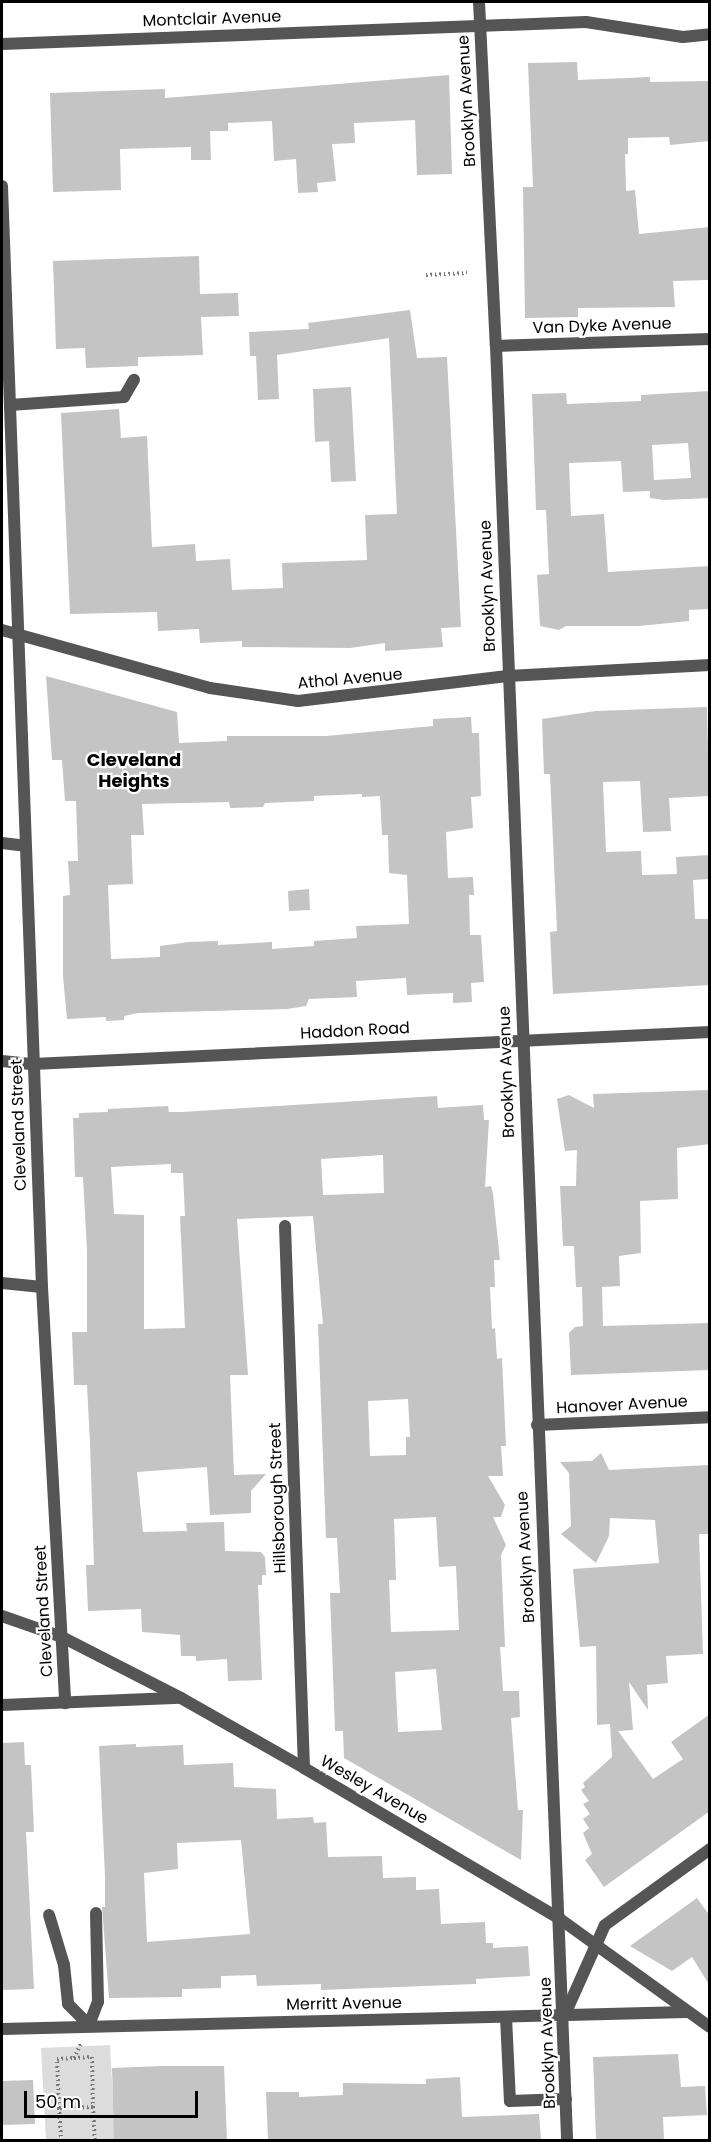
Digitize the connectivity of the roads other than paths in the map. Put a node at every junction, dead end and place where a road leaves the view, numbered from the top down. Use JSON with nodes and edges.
{"nodes":[{"id":1,"x":479,"y":2,"type":"edge"},
{"id":2,"x":480,"y":26,"type":"junction"},
{"id":3,"x":710,"y":34,"type":"edge"},
{"id":4,"x":2,"y":44,"type":"edge"},
{"id":5,"x":2,"y":186,"type":"edge"},
{"id":6,"x":710,"y":339,"type":"edge"},
{"id":7,"x":496,"y":346,"type":"junction"},
{"id":8,"x":134,"y":380,"type":"dead end"},
{"id":9,"x":10,"y":405,"type":"junction"},
{"id":10,"x":2,"y":630,"type":"edge"},
{"id":11,"x":18,"y":634,"type":"junction"},
{"id":12,"x":710,"y":665,"type":"edge"},
{"id":13,"x":508,"y":676,"type":"junction"},
{"id":14,"x":2,"y":843,"type":"edge"},
{"id":15,"x":25,"y":846,"type":"junction"},
{"id":16,"x":710,"y":1032,"type":"edge"},
{"id":17,"x":522,"y":1039,"type":"junction"},
{"id":18,"x":2,"y":1061,"type":"edge"},
{"id":19,"x":33,"y":1064,"type":"junction"},
{"id":20,"x":285,"y":1226,"type":"dead end"},
{"id":21,"x":2,"y":1283,"type":"edge"},
{"id":22,"x":42,"y":1287,"type":"junction"},
{"id":23,"x":710,"y":1417,"type":"edge"},
{"id":24,"x":537,"y":1425,"type":"junction"},
{"id":25,"x":2,"y":1616,"type":"edge"},
{"id":26,"x":62,"y":1637,"type":"junction"},
{"id":27,"x":181,"y":1698,"type":"junction"},
{"id":28,"x":65,"y":1703,"type":"junction"},
{"id":29,"x":2,"y":1705,"type":"edge"},
{"id":30,"x":304,"y":1768,"type":"junction"},
{"id":31,"x":710,"y":1849,"type":"edge"},
{"id":32,"x":96,"y":1913,"type":"dead end"},
{"id":33,"x":49,"y":1915,"type":"dead end"},
{"id":34,"x":560,"y":1918,"type":"junction"},
{"id":35,"x":596,"y":1944,"type":"junction"},
{"id":36,"x":687,"y":2012,"type":"junction"},
{"id":37,"x":564,"y":2016,"type":"junction"},
{"id":38,"x":506,"y":2017,"type":"junction"},
{"id":39,"x":89,"y":2025,"type":"junction"},
{"id":40,"x":710,"y":2027,"type":"edge"},
{"id":41,"x":2,"y":2029,"type":"edge"},
{"id":42,"x":566,"y":2099,"type":"junction"},
{"id":43,"x":567,"y":2140,"type":"edge"}],
"edges":[{"from":1,"to":2,"type":"street","name":"Brooklyn Avenue"},
{"from":2,"to":3,"type":"street","name":"Montclair Avenue"},
{"from":2,"to":4,"type":"street","name":"Montclair Avenue"},
{"from":2,"to":7,"type":"street","name":"Brooklyn Avenue"},
{"from":5,"to":9,"type":"street","name":"Cleveland Street"},
{"from":6,"to":7,"type":"street","name":"Van Dyke Avenue"},
{"from":7,"to":13,"type":"street","name":"Brooklyn Avenue"},
{"from":8,"to":9,"type":"street"},
{"from":9,"to":11,"type":"street","name":"Cleveland Street"},
{"from":10,"to":11,"type":"street","name":"Athol Avenue"},
{"from":11,"to":13,"type":"street","name":"Athol Avenue"},
{"from":11,"to":15,"type":"street","name":"Cleveland Street"},
{"from":12,"to":13,"type":"street","name":"Athol Avenue"},
{"from":13,"to":17,"type":"street","name":"Brooklyn Avenue"},
{"from":14,"to":15,"type":"street"},
{"from":15,"to":19,"type":"street","name":"Cleveland Street"},
{"from":16,"to":17,"type":"street","name":"Haddon Road"},
{"from":17,"to":19,"type":"street","name":"Haddon Road"},
{"from":17,"to":24,"type":"street","name":"Brooklyn Avenue"},
{"from":18,"to":19,"type":"street","name":"Haddon Road"},
{"from":19,"to":22,"type":"street","name":"Cleveland Street"},
{"from":20,"to":30,"type":"street","name":"Hillsborough Street"},
{"from":21,"to":22,"type":"street"},
{"from":22,"to":26,"type":"street","name":"Cleveland Street"},
{"from":23,"to":24,"type":"street","name":"Hanover Avenue"},
{"from":24,"to":34,"type":"street","name":"Brooklyn Avenue"},
{"from":25,"to":26,"type":"street","name":"Wesley Avenue"},
{"from":26,"to":27,"type":"street","name":"Wesley Avenue"},
{"from":26,"to":28,"type":"street","name":"Cleveland Street"},
{"from":27,"to":28,"type":"street"},
{"from":27,"to":30,"type":"street","name":"Wesley Avenue"},
{"from":28,"to":29,"type":"street"},
{"from":30,"to":34,"type":"street","name":"Wesley Avenue"},
{"from":31,"to":35,"type":"street"},
{"from":32,"to":39,"type":"street"},
{"from":33,"to":39,"type":"street"},
{"from":34,"to":35,"type":"street","name":"Wesley Avenue"},
{"from":34,"to":37,"type":"street","name":"Brooklyn Avenue"},
{"from":35,"to":36,"type":"street","name":"Wesley Avenue"},
{"from":35,"to":37,"type":"street"},
{"from":36,"to":37,"type":"street","name":"Merritt Avenue"},
{"from":36,"to":40,"type":"street","name":"Wesley Avenue"},
{"from":37,"to":38,"type":"street","name":"Merritt Avenue"},
{"from":37,"to":42,"type":"street","name":"Brooklyn Avenue"},
{"from":38,"to":39,"type":"street","name":"Merritt Avenue"},
{"from":38,"to":42,"type":"street"},
{"from":39,"to":41,"type":"street","name":"Merritt Avenue"},
{"from":42,"to":43,"type":"street","name":"Brooklyn Avenue"}]}
